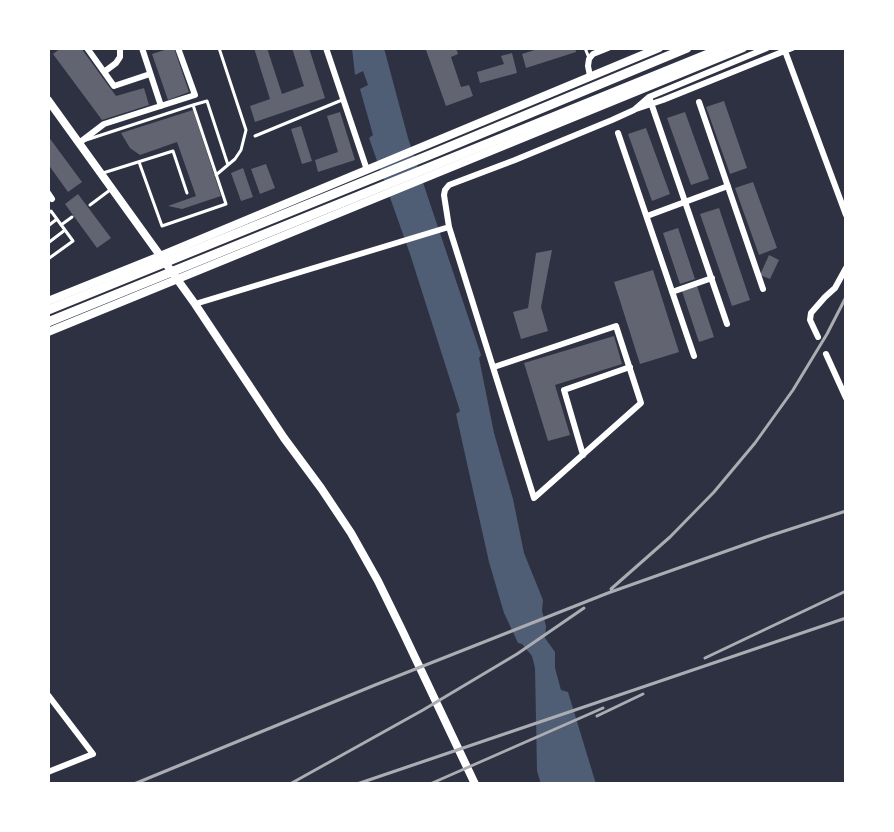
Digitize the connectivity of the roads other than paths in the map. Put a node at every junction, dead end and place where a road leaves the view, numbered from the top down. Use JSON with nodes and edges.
{"nodes":[{"id":1,"x":87,"y":48,"type":"edge"},
{"id":2,"x":120,"y":48,"type":"edge"},
{"id":3,"x":178,"y":48,"type":"edge"},
{"id":4,"x":219,"y":48,"type":"edge"},
{"id":5,"x":326,"y":48,"type":"edge"},
{"id":6,"x":585,"y":48,"type":"edge"},
{"id":7,"x":608,"y":48,"type":"edge"},
{"id":8,"x":659,"y":48,"type":"edge"},
{"id":9,"x":687,"y":48,"type":"edge"},
{"id":10,"x":723,"y":48,"type":"edge"},
{"id":11,"x":743,"y":48,"type":"edge"},
{"id":12,"x":767,"y":48,"type":"edge"},
{"id":13,"x":144,"y":49,"type":"edge"},
{"id":14,"x":789,"y":49,"type":"edge"},
{"id":15,"x":589,"y":59,"type":"junction"},
{"id":16,"x":104,"y":72,"type":"junction"},
{"id":17,"x":150,"y":74,"type":"junction"},
{"id":18,"x":590,"y":76,"type":"junction"},
{"id":19,"x":649,"y":97,"type":"junction"},
{"id":20,"x":343,"y":99,"type":"junction"},
{"id":21,"x":699,"y":102,"type":"dead end"},
{"id":22,"x":49,"y":103,"type":"edge"},
{"id":23,"x":652,"y":104,"type":"junction"},
{"id":24,"x":193,"y":105,"type":"junction"},
{"id":25,"x":161,"y":106,"type":"junction"},
{"id":26,"x":634,"y":110,"type":"junction"},
{"id":27,"x":618,"y":133,"type":"dead end"},
{"id":28,"x":255,"y":136,"type":"dead end"},
{"id":29,"x":79,"y":143,"type":"junction"},
{"id":30,"x":139,"y":162,"type":"junction"},
{"id":31,"x":228,"y":165,"type":"junction"},
{"id":32,"x":370,"y":169,"type":"junction"},
{"id":33,"x":101,"y":174,"type":"junction"},
{"id":34,"x":216,"y":175,"type":"junction"},
{"id":35,"x":728,"y":186,"type":"junction"},
{"id":36,"x":112,"y":189,"type":"junction"},
{"id":37,"x":187,"y":193,"type":"dead end"},
{"id":38,"x":686,"y":202,"type":"junction"},
{"id":39,"x":90,"y":205,"type":"dead end"},
{"id":40,"x":48,"y":213,"type":"edge"},
{"id":41,"x":846,"y":215,"type":"edge"},
{"id":42,"x":647,"y":216,"type":"junction"},
{"id":43,"x":72,"y":217,"type":"dead end"},
{"id":44,"x":57,"y":219,"type":"junction"},
{"id":45,"x":62,"y":225,"type":"junction"},
{"id":46,"x":48,"y":226,"type":"edge"},
{"id":47,"x":449,"y":227,"type":"junction"},
{"id":48,"x":65,"y":230,"type":"junction"},
{"id":49,"x":48,"y":243,"type":"edge"},
{"id":50,"x":160,"y":256,"type":"junction"},
{"id":51,"x":48,"y":259,"type":"edge"},
{"id":52,"x":846,"y":268,"type":"edge"},
{"id":53,"x":712,"y":278,"type":"junction"},
{"id":54,"x":177,"y":279,"type":"junction"},
{"id":55,"x":763,"y":289,"type":"dead end"},
{"id":56,"x":672,"y":292,"type":"junction"},
{"id":57,"x":48,"y":301,"type":"edge"},
{"id":58,"x":195,"y":304,"type":"junction"},
{"id":59,"x":48,"y":310,"type":"edge"},
{"id":60,"x":48,"y":322,"type":"edge"},
{"id":61,"x":727,"y":324,"type":"dead end"},
{"id":62,"x":48,"y":332,"type":"edge"},
{"id":63,"x":818,"y":338,"type":"dead end"},
{"id":64,"x":826,"y":354,"type":"dead end"},
{"id":65,"x":694,"y":356,"type":"dead end"},
{"id":66,"x":494,"y":366,"type":"junction"},
{"id":67,"x":630,"y":367,"type":"junction"},
{"id":68,"x":846,"y":398,"type":"edge"},
{"id":69,"x":583,"y":455,"type":"junction"},
{"id":70,"x":48,"y":695,"type":"edge"},
{"id":71,"x":48,"y":772,"type":"edge"},
{"id":72,"x":475,"y":784,"type":"edge"}],
"edges":[{"from":1,"to":16,"type":"street"},
{"from":2,"to":16,"type":"street"},
{"from":3,"to":25,"type":"street"},
{"from":4,"to":31,"type":"lane"},
{"from":5,"to":20,"type":"street"},
{"from":6,"to":15,"type":"lane"},
{"from":7,"to":15,"type":"street"},
{"from":8,"to":18,"type":"main road"},
{"from":9,"to":59,"type":"main road"},
{"from":10,"to":60,"type":"main road"},
{"from":11,"to":54,"type":"main road"},
{"from":12,"to":19,"type":"street"},
{"from":13,"to":17,"type":"street"},
{"from":14,"to":23,"type":"street"},
{"from":14,"to":41,"type":"street"},
{"from":15,"to":18,"type":"street"},
{"from":16,"to":17,"type":"street"},
{"from":17,"to":25,"type":"street"},
{"from":18,"to":32,"type":"main road"},
{"from":19,"to":23,"type":"street"},
{"from":19,"to":26,"type":"street"},
{"from":20,"to":28,"type":"lane"},
{"from":20,"to":32,"type":"street"},
{"from":21,"to":35,"type":"street"},
{"from":22,"to":29,"type":"main road"},
{"from":23,"to":26,"type":"street"},
{"from":23,"to":38,"type":"street"},
{"from":24,"to":29,"type":"lane"},
{"from":24,"to":31,"type":"lane"},
{"from":24,"to":34,"type":"lane"},
{"from":25,"to":29,"type":"street"},
{"from":26,"to":47,"type":"street"},
{"from":27,"to":42,"type":"street"},
{"from":29,"to":33,"type":"main road"},
{"from":30,"to":33,"type":"lane"},
{"from":30,"to":34,"type":"lane"},
{"from":30,"to":37,"type":"lane"},
{"from":31,"to":34,"type":"lane"},
{"from":32,"to":50,"type":"main road"},
{"from":33,"to":36,"type":"main road"},
{"from":35,"to":38,"type":"street"},
{"from":35,"to":55,"type":"street"},
{"from":36,"to":39,"type":"lane"},
{"from":36,"to":50,"type":"main road"},
{"from":38,"to":42,"type":"street"},
{"from":38,"to":53,"type":"street"},
{"from":40,"to":44,"type":"lane"},
{"from":42,"to":56,"type":"street"},
{"from":43,"to":45,"type":"lane"},
{"from":44,"to":45,"type":"lane"},
{"from":44,"to":46,"type":"lane"},
{"from":45,"to":48,"type":"lane"},
{"from":47,"to":58,"type":"street"},
{"from":47,"to":66,"type":"street"},
{"from":48,"to":49,"type":"lane"},
{"from":48,"to":51,"type":"lane"},
{"from":50,"to":54,"type":"main road"},
{"from":50,"to":57,"type":"main road"},
{"from":52,"to":63,"type":"street"},
{"from":53,"to":56,"type":"street"},
{"from":53,"to":61,"type":"street"},
{"from":54,"to":58,"type":"main road"},
{"from":54,"to":62,"type":"main road"},
{"from":56,"to":65,"type":"street"},
{"from":58,"to":72,"type":"main road"},
{"from":64,"to":68,"type":"street"},
{"from":66,"to":67,"type":"street"},
{"from":66,"to":69,"type":"street"},
{"from":67,"to":69,"type":"street"},
{"from":67,"to":69,"type":"street"},
{"from":70,"to":71,"type":"street"}]}
